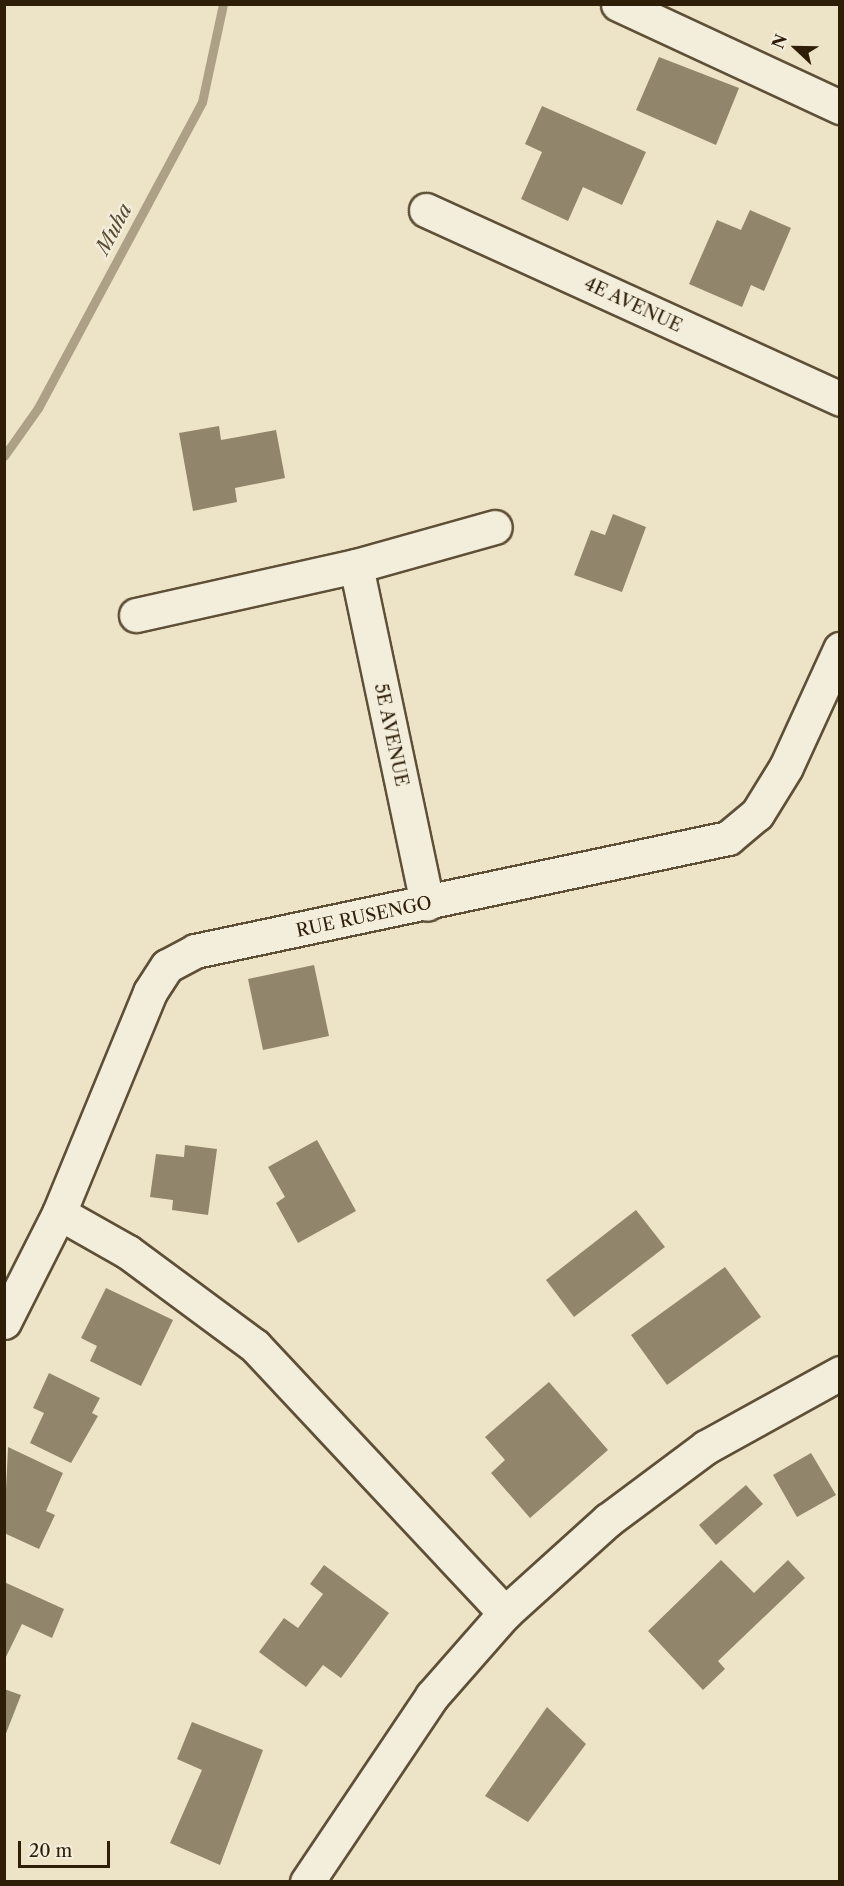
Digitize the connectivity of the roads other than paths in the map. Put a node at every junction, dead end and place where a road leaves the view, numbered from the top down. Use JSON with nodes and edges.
{"nodes":[{"id":1,"x":618,"y":4,"type":"edge"},
{"id":2,"x":840,"y":106,"type":"edge"},
{"id":3,"x":426,"y":210,"type":"dead end"},
{"id":4,"x":840,"y":399,"type":"edge"},
{"id":5,"x":495,"y":526,"type":"dead end"},
{"id":6,"x":356,"y":566,"type":"junction"},
{"id":7,"x":136,"y":615,"type":"dead end"},
{"id":8,"x":840,"y":649,"type":"edge"},
{"id":9,"x":427,"y":904,"type":"junction"},
{"id":10,"x":59,"y":1214,"type":"junction"},
{"id":11,"x":4,"y":1322,"type":"edge"},
{"id":12,"x":840,"y":1373,"type":"edge"},
{"id":13,"x":506,"y":1613,"type":"junction"},
{"id":14,"x":307,"y":1881,"type":"edge"}],
"edges":[{"from":1,"to":2,"type":"street"},
{"from":3,"to":4,"type":"street","name":"4E AVENUE"},
{"from":5,"to":6,"type":"street"},
{"from":6,"to":7,"type":"street"},
{"from":6,"to":9,"type":"street","name":"5E AVENUE"},
{"from":8,"to":9,"type":"street","name":"RUE RUSENGO"},
{"from":9,"to":10,"type":"street","name":"RUE RUSENGO"},
{"from":10,"to":11,"type":"street","name":"RUE RUSENGO"},
{"from":10,"to":13,"type":"street"},
{"from":12,"to":13,"type":"street"},
{"from":13,"to":14,"type":"street"}]}
